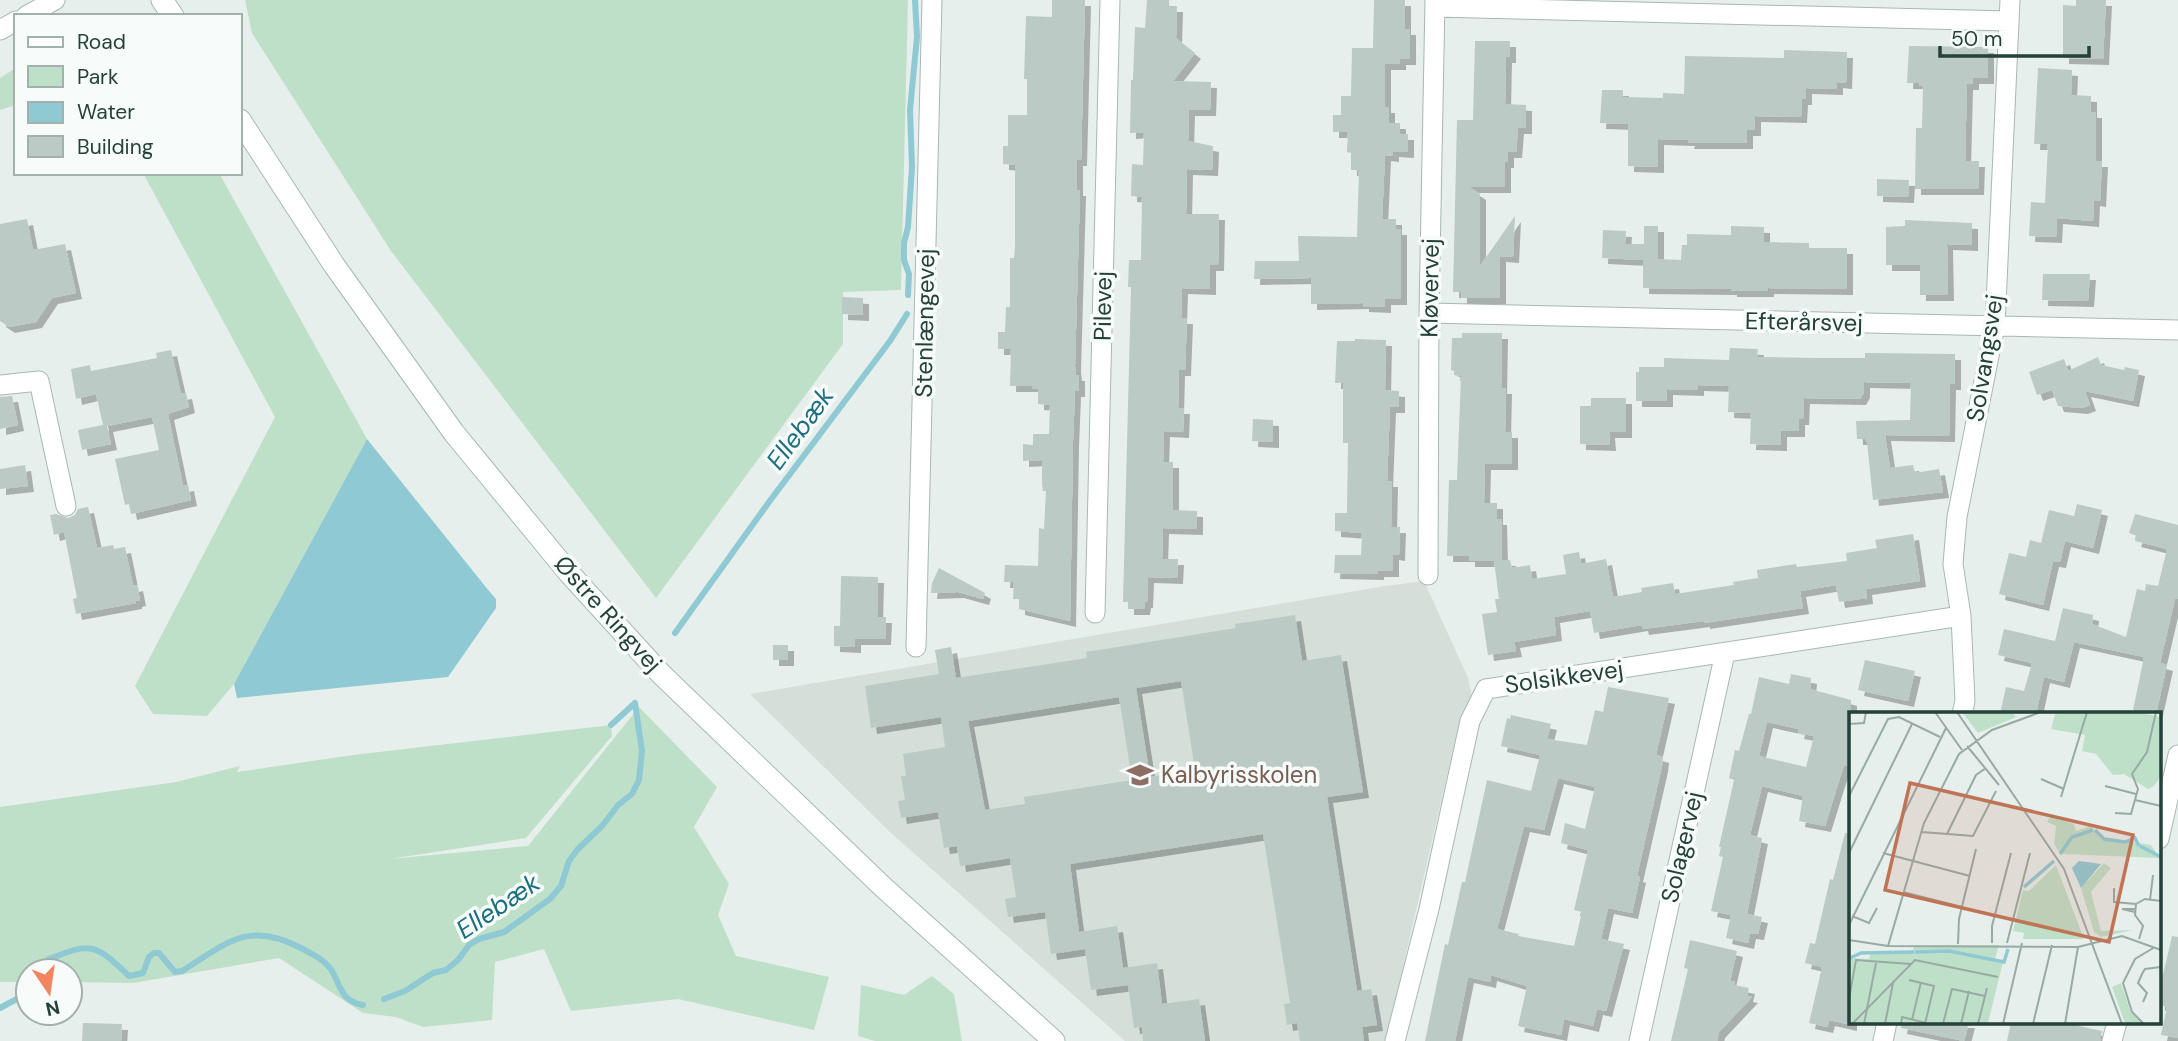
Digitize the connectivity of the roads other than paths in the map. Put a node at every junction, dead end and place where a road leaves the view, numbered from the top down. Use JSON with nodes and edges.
{"nodes":[{"id":1,"x":55,"y":0,"type":"edge"},
{"id":2,"x":932,"y":0,"type":"edge"},
{"id":3,"x":1110,"y":0,"type":"edge"},
{"id":4,"x":2010,"y":0,"type":"edge"},
{"id":5,"x":1435,"y":4,"type":"edge"},
{"id":6,"x":30,"y":14,"type":"edge"},
{"id":7,"x":2009,"y":21,"type":"junction"},
{"id":8,"x":242,"y":123,"type":"edge"},
{"id":9,"x":1429,"y":313,"type":"junction"},
{"id":10,"x":1995,"y":326,"type":"junction"},
{"id":11,"x":2178,"y":330,"type":"edge"},
{"id":12,"x":0,"y":385,"type":"edge"},
{"id":13,"x":66,"y":506,"type":"dead end"},
{"id":14,"x":1428,"y":575,"type":"dead end"},
{"id":15,"x":1096,"y":613,"type":"dead end"},
{"id":16,"x":1961,"y":616,"type":"junction"},
{"id":17,"x":916,"y":647,"type":"dead end"},
{"id":18,"x":1725,"y":653,"type":"junction"},
{"id":19,"x":1962,"y":712,"type":"edge"},
{"id":20,"x":2178,"y":755,"type":"edge"},
{"id":21,"x":2160,"y":835,"type":"edge"},
{"id":22,"x":2116,"y":1024,"type":"edge"},
{"id":23,"x":1055,"y":1041,"type":"edge"},
{"id":24,"x":1395,"y":1041,"type":"edge"},
{"id":25,"x":1639,"y":1041,"type":"edge"},
{"id":26,"x":2112,"y":1041,"type":"edge"}],
"edges":[{"from":1,"to":6,"type":"street"},
{"from":2,"to":17,"type":"street","name":"Stenlængevej"},
{"from":3,"to":15,"type":"street","name":"Pilevej"},
{"from":4,"to":7,"type":"street","name":"Solvangsvej"},
{"from":5,"to":7,"type":"street"},
{"from":5,"to":9,"type":"street","name":"Kløvervej"},
{"from":7,"to":10,"type":"street","name":"Solvangsvej"},
{"from":8,"to":23,"type":"street","name":"Østre Ringvej"},
{"from":9,"to":10,"type":"street","name":"Efterårsvej"},
{"from":9,"to":14,"type":"street","name":"Kløvervej"},
{"from":10,"to":11,"type":"street","name":"Efterårsvej"},
{"from":10,"to":16,"type":"street","name":"Solvangsvej"},
{"from":12,"to":13,"type":"street"},
{"from":16,"to":18,"type":"street","name":"Solsikkevej"},
{"from":16,"to":19,"type":"street","name":"Solvangsvej"},
{"from":18,"to":24,"type":"street","name":"Solsikkevej"},
{"from":18,"to":25,"type":"street","name":"Solagervej"},
{"from":20,"to":21,"type":"street"},
{"from":22,"to":26,"type":"street"}]}
